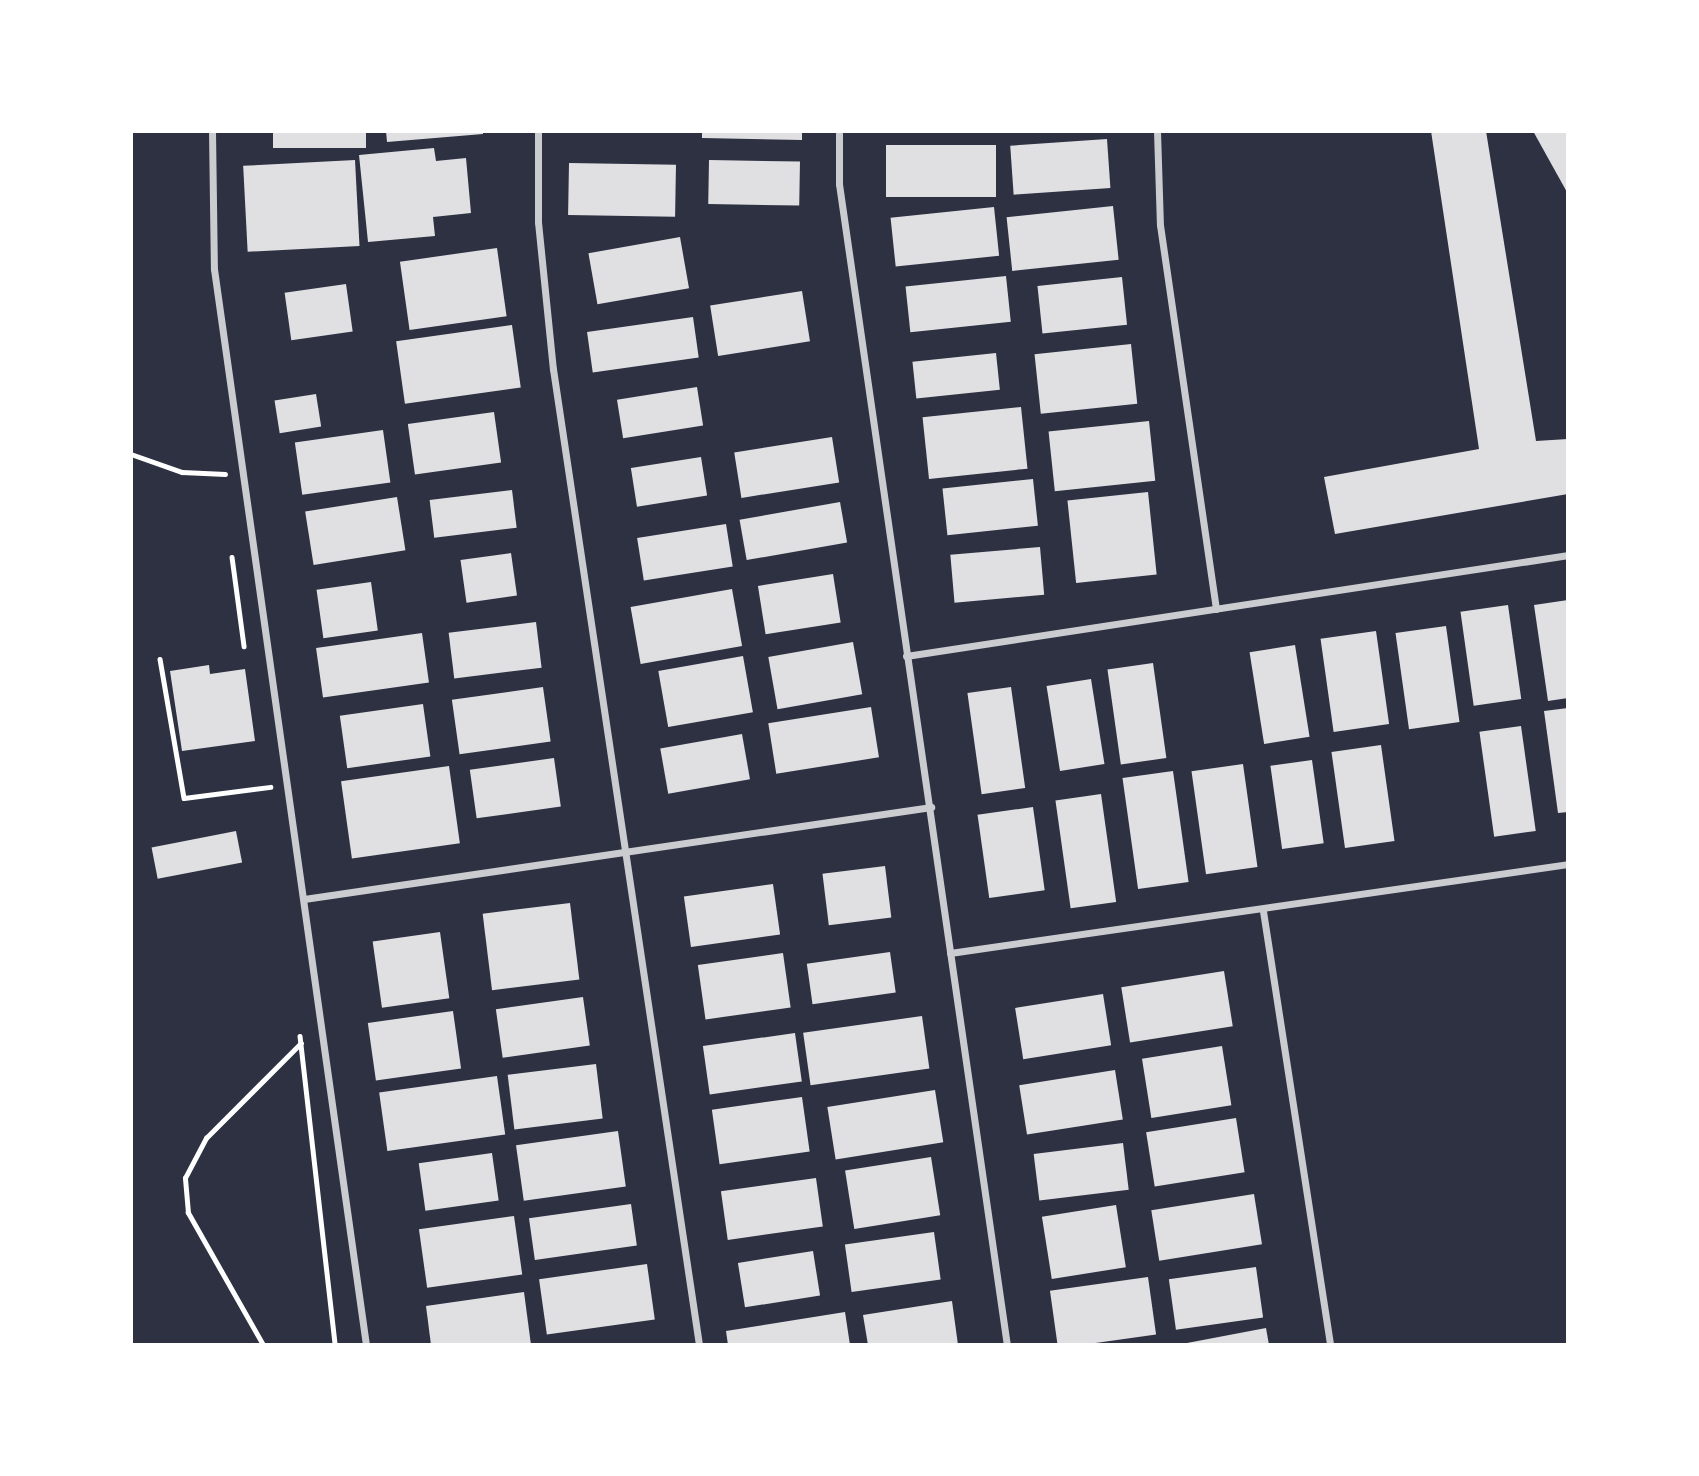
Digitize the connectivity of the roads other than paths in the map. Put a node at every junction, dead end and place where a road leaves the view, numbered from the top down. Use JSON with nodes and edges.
{"nodes":[{"id":1,"x":212,"y":131,"type":"edge"},
{"id":2,"x":538,"y":131,"type":"edge"},
{"id":3,"x":839,"y":131,"type":"edge"},
{"id":4,"x":1157,"y":131,"type":"edge"},
{"id":5,"x":1568,"y":555,"type":"edge"},
{"id":6,"x":1216,"y":609,"type":"junction"},
{"id":7,"x":906,"y":656,"type":"junction"},
{"id":8,"x":931,"y":807,"type":"junction"},
{"id":9,"x":620,"y":851,"type":"junction"},
{"id":10,"x":1568,"y":864,"type":"edge"},
{"id":11,"x":304,"y":899,"type":"junction"},
{"id":12,"x":1263,"y":911,"type":"junction"},
{"id":13,"x":950,"y":953,"type":"junction"},
{"id":14,"x":366,"y":1345,"type":"edge"},
{"id":15,"x":699,"y":1345,"type":"edge"},
{"id":16,"x":1007,"y":1345,"type":"edge"},
{"id":17,"x":1330,"y":1345,"type":"edge"}],
"edges":[{"from":1,"to":11,"type":"street"},
{"from":2,"to":9,"type":"street"},
{"from":3,"to":7,"type":"street"},
{"from":4,"to":6,"type":"street"},
{"from":5,"to":6,"type":"street"},
{"from":6,"to":7,"type":"street"},
{"from":7,"to":8,"type":"street"},
{"from":8,"to":9,"type":"street"},
{"from":8,"to":13,"type":"street"},
{"from":9,"to":11,"type":"street"},
{"from":9,"to":15,"type":"street"},
{"from":10,"to":12,"type":"street"},
{"from":11,"to":14,"type":"street"},
{"from":12,"to":13,"type":"street"},
{"from":12,"to":17,"type":"street"},
{"from":13,"to":16,"type":"street"}]}
